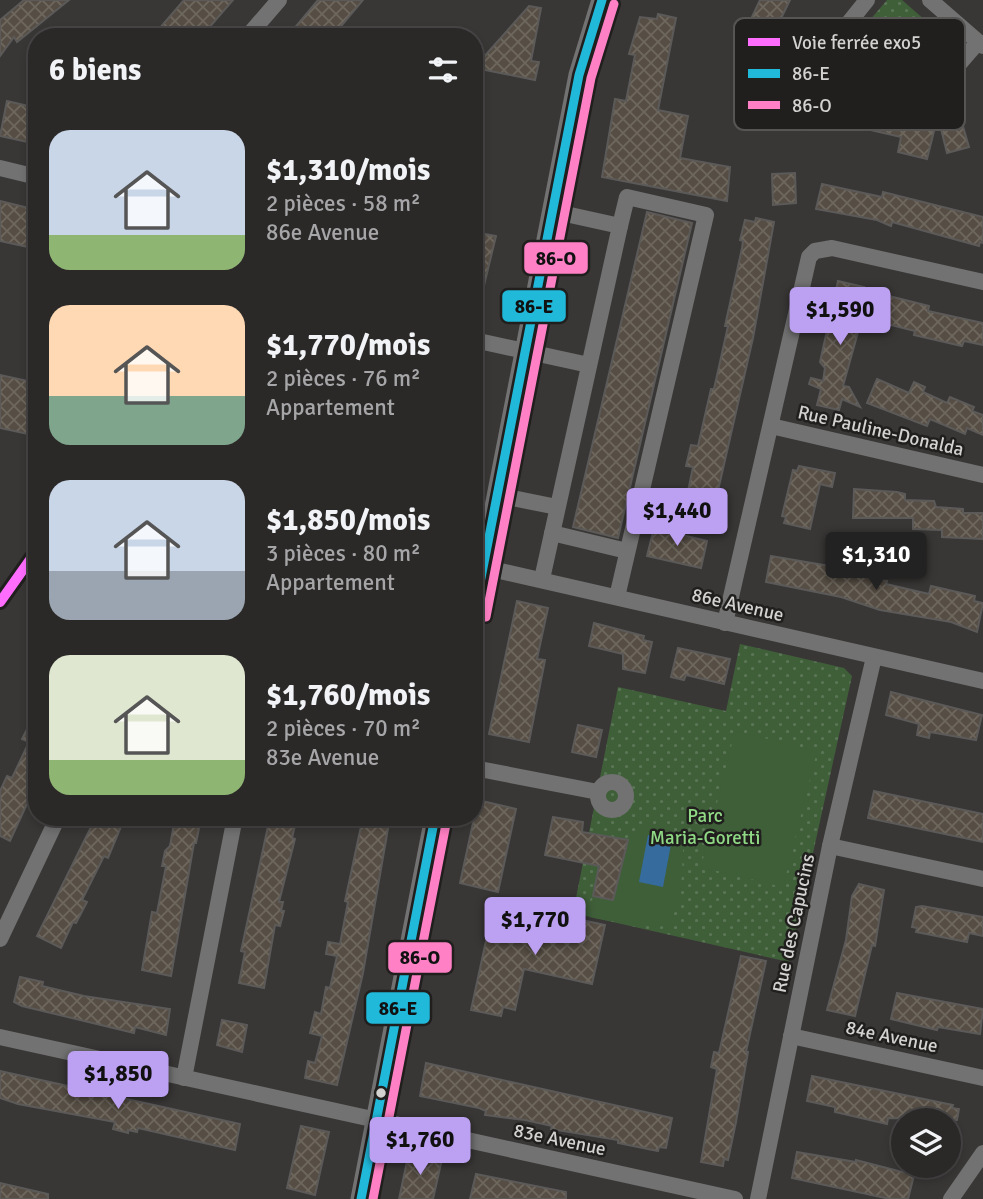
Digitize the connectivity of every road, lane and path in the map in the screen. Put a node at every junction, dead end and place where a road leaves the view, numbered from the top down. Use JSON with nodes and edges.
{"nodes":[{"id":1,"x":279,"y":0,"type":"edge"},
{"id":2,"x":602,"y":0,"type":"edge"},
{"id":3,"x":867,"y":0,"type":"edge"},
{"id":4,"x":929,"y":0,"type":"edge"},
{"id":5,"x":853,"y":18,"type":"edge"},
{"id":6,"x":950,"y":18,"type":"edge"},
{"id":7,"x":255,"y":28,"type":"edge"},
{"id":8,"x":965,"y":31,"type":"edge"},
{"id":9,"x":980,"y":44,"type":"edge"},
{"id":10,"x":965,"y":59,"type":"edge"},
{"id":11,"x":0,"y":168,"type":"edge"},
{"id":12,"x":28,"y":175,"type":"edge"},
{"id":13,"x":552,"y":211,"type":"junction"},
{"id":14,"x":620,"y":226,"type":"junction"},
{"id":15,"x":983,"y":282,"type":"edge"},
{"id":16,"x":483,"y":342,"type":"edge"},
{"id":17,"x":524,"y":351,"type":"junction"},
{"id":18,"x":589,"y":365,"type":"junction"},
{"id":19,"x":771,"y":426,"type":"junction"},
{"id":20,"x":983,"y":475,"type":"edge"},
{"id":21,"x":497,"y":495,"type":"junction"},
{"id":22,"x":558,"y":508,"type":"junction"},
{"id":23,"x":552,"y":534,"type":"junction"},
{"id":24,"x":483,"y":550,"type":"edge"},
{"id":25,"x":628,"y":551,"type":"junction"},
{"id":26,"x":483,"y":567,"type":"edge"},
{"id":27,"x":542,"y":579,"type":"junction"},
{"id":28,"x":617,"y":597,"type":"junction"},
{"id":29,"x":725,"y":623,"type":"junction"},
{"id":30,"x":874,"y":657,"type":"junction"},
{"id":31,"x":983,"y":681,"type":"edge"},
{"id":32,"x":483,"y":770,"type":"edge"},
{"id":33,"x":598,"y":792,"type":"dead end"},
{"id":34,"x":54,"y":826,"type":"edge"},
{"id":35,"x":233,"y":826,"type":"edge"},
{"id":36,"x":433,"y":826,"type":"edge"},
{"id":37,"x":830,"y":846,"type":"junction"},
{"id":38,"x":983,"y":880,"type":"edge"},
{"id":39,"x":0,"y":939,"type":"edge"},
{"id":40,"x":791,"y":1036,"type":"junction"},
{"id":41,"x":0,"y":1037,"type":"edge"},
{"id":42,"x":184,"y":1077,"type":"junction"},
{"id":43,"x":983,"y":1078,"type":"edge"},
{"id":44,"x":376,"y":1121,"type":"junction"},
{"id":45,"x":983,"y":1153,"type":"edge"},
{"id":46,"x":361,"y":1199,"type":"edge"},
{"id":47,"x":735,"y":1199,"type":"edge"},
{"id":48,"x":758,"y":1199,"type":"edge"},
{"id":49,"x":951,"y":1199,"type":"edge"}],
"edges":[{"from":1,"to":7,"type":"street"},
{"from":2,"to":13,"type":"main road"},
{"from":3,"to":5,"type":"street"},
{"from":4,"to":6,"type":"street"},
{"from":8,"to":9,"type":"street"},
{"from":9,"to":10,"type":"street"},
{"from":11,"to":12,"type":"street"},
{"from":13,"to":14,"type":"street"},
{"from":13,"to":17,"type":"main road"},
{"from":14,"to":18,"type":"street"},
{"from":14,"to":25,"type":"street"},
{"from":15,"to":19,"type":"street"},
{"from":16,"to":17,"type":"street"},
{"from":17,"to":18,"type":"street"},
{"from":17,"to":21,"type":"main road"},
{"from":18,"to":22,"type":"street"},
{"from":19,"to":20,"type":"street","name":"Rue Pauline-Donalda"},
{"from":19,"to":29,"type":"street"},
{"from":21,"to":22,"type":"street"},
{"from":21,"to":24,"type":"main road"},
{"from":22,"to":23,"type":"street"},
{"from":23,"to":25,"type":"street"},
{"from":23,"to":27,"type":"street"},
{"from":25,"to":28,"type":"street"},
{"from":26,"to":27,"type":"street","name":"86e Avenue"},
{"from":27,"to":28,"type":"street","name":"86e Avenue"},
{"from":28,"to":29,"type":"street","name":"86e Avenue"},
{"from":29,"to":30,"type":"street","name":"86e Avenue"},
{"from":30,"to":31,"type":"street","name":"86e Avenue"},
{"from":30,"to":37,"type":"street","name":"Rue des Capucins"},
{"from":32,"to":33,"type":"street"},
{"from":34,"to":39,"type":"street"},
{"from":35,"to":42,"type":"street"},
{"from":36,"to":44,"type":"main road"},
{"from":37,"to":38,"type":"street"},
{"from":37,"to":40,"type":"street","name":"Rue des Capucins"},
{"from":40,"to":43,"type":"street","name":"84e Avenue"},
{"from":40,"to":48,"type":"street","name":"Rue des Capucins"},
{"from":41,"to":42,"type":"street","name":"83e Avenue"},
{"from":42,"to":44,"type":"street","name":"83e Avenue"},
{"from":44,"to":46,"type":"main road"},
{"from":44,"to":47,"type":"street","name":"83e Avenue"},
{"from":45,"to":49,"type":"street"}]}
